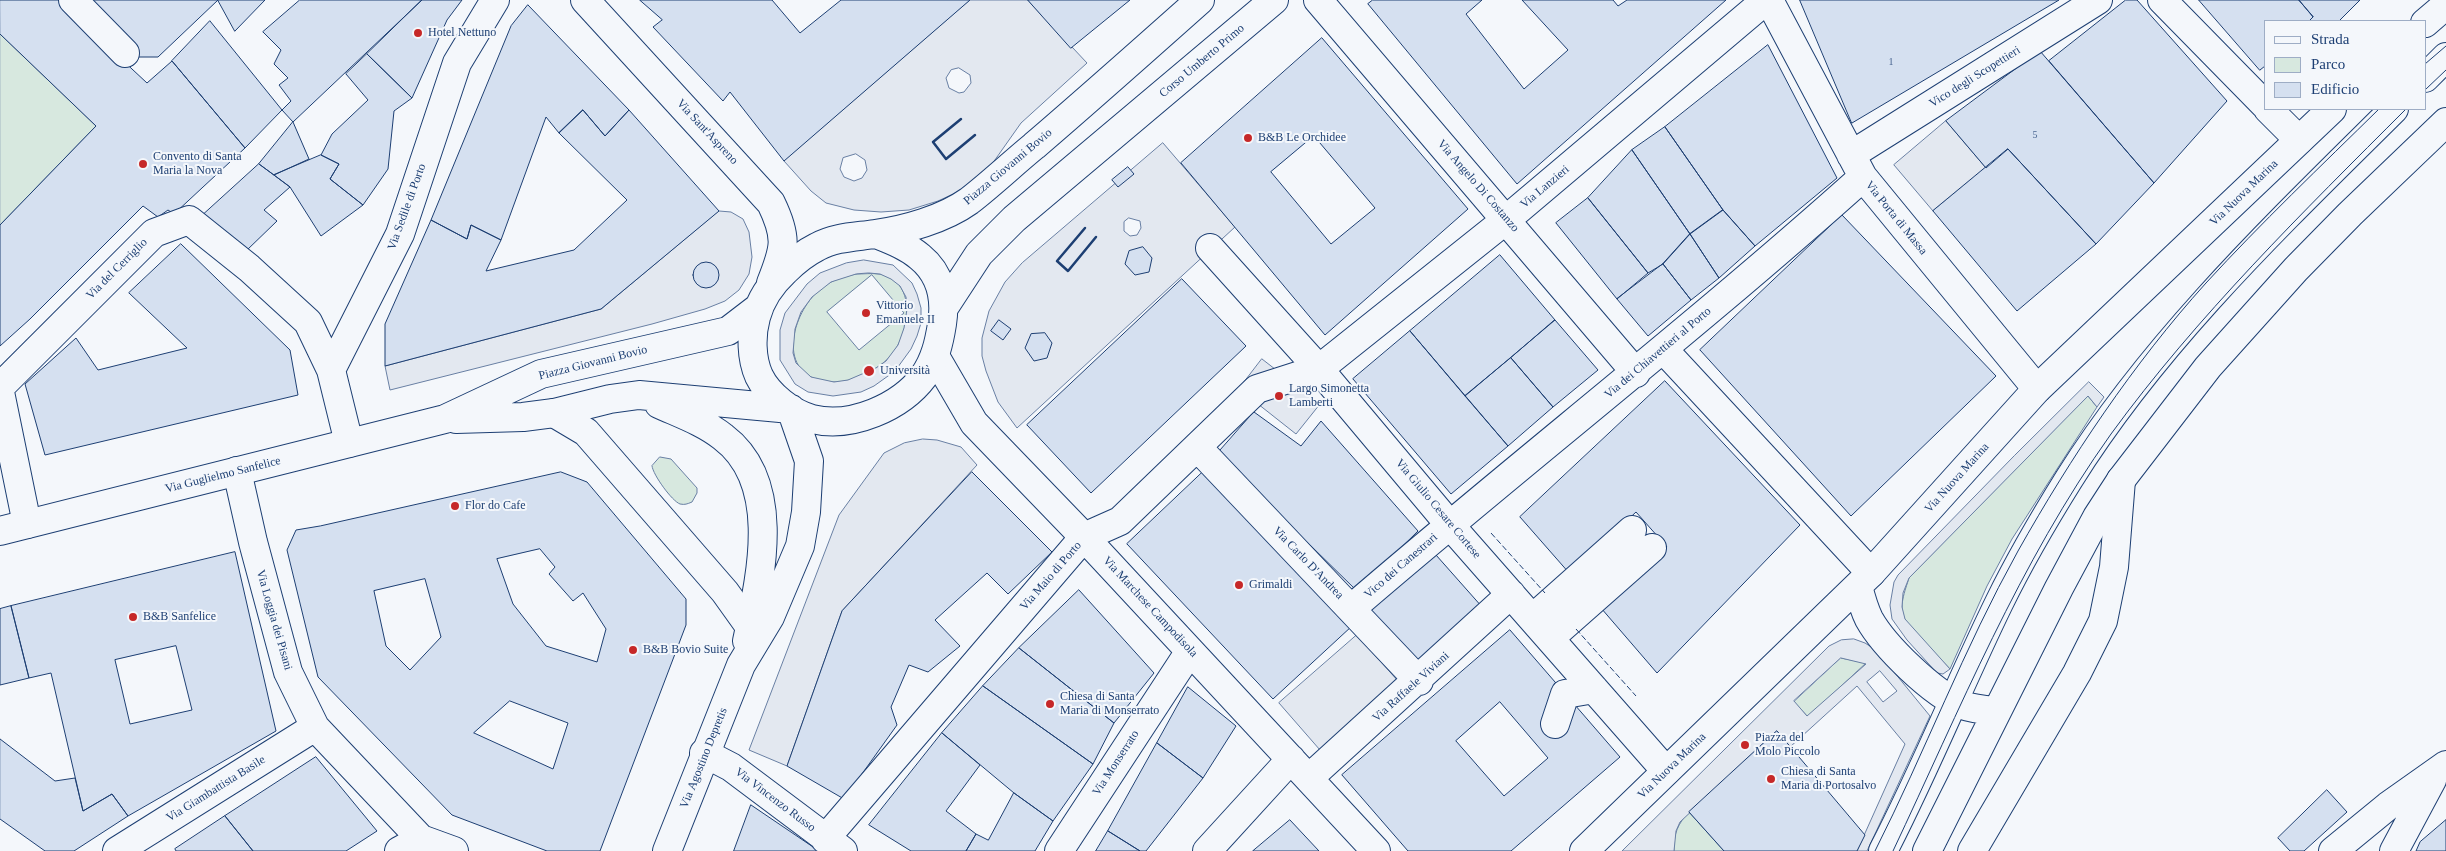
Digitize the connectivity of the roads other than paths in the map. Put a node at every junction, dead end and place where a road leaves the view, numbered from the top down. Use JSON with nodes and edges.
{"nodes":[{"id":1,"x":73,"y":0,"type":"edge"},
{"id":2,"x":495,"y":0,"type":"edge"},
{"id":3,"x":585,"y":0,"type":"edge"},
{"id":4,"x":1200,"y":0,"type":"edge"},
{"id":5,"x":1274,"y":0,"type":"edge"},
{"id":6,"x":1318,"y":0,"type":"edge"},
{"id":7,"x":1768,"y":0,"type":"edge"},
{"id":8,"x":2098,"y":0,"type":"edge"},
{"id":9,"x":2162,"y":0,"type":"edge"},
{"id":10,"x":2446,"y":4,"type":"edge"},
{"id":11,"x":2426,"y":23,"type":"edge"},
{"id":12,"x":125,"y":53,"type":"dead end"},
{"id":13,"x":2446,"y":57,"type":"edge"},
{"id":14,"x":2426,"y":77,"type":"edge"},
{"id":15,"x":2264,"y":104,"type":"edge"},
{"id":16,"x":2269,"y":110,"type":"edge"},
{"id":17,"x":2331,"y":110,"type":"edge"},
{"id":18,"x":2393,"y":110,"type":"edge"},
{"id":19,"x":1130,"y":122,"type":"joint"},
{"id":20,"x":2446,"y":122,"type":"edge"},
{"id":21,"x":2299,"y":140,"type":"junction"},
{"id":22,"x":1857,"y":166,"type":"junction"},
{"id":23,"x":1507,"y":219,"type":"junction"},
{"id":24,"x":876,"y":234,"type":"junction"},
{"id":25,"x":1210,"y":248,"type":"dead end"},
{"id":26,"x":771,"y":283,"type":"junction"},
{"id":27,"x":945,"y":306,"type":"junction"},
{"id":28,"x":758,"y":308,"type":"junction"},
{"id":29,"x":1663,"y":349,"type":"junction"},
{"id":30,"x":936,"y":356,"type":"junction"},
{"id":31,"x":1319,"y":368,"type":"junction"},
{"id":32,"x":331,"y":370,"type":"junction"},
{"id":33,"x":1636,"y":373,"type":"junction"},
{"id":34,"x":0,"y":387,"type":"edge"},
{"id":35,"x":2037,"y":389,"type":"junction"},
{"id":36,"x":0,"y":392,"type":"edge"},
{"id":37,"x":639,"y":395,"type":"junction"},
{"id":38,"x":791,"y":409,"type":"junction"},
{"id":39,"x":554,"y":412,"type":"junction"},
{"id":40,"x":445,"y":419,"type":"junction"},
{"id":41,"x":349,"y":443,"type":"junction"},
{"id":42,"x":1197,"y":447,"type":"junction"},
{"id":43,"x":237,"y":471,"type":"junction"},
{"id":44,"x":2121,"y":480,"type":"junction"},
{"id":45,"x":27,"y":524,"type":"junction"},
{"id":46,"x":1449,"y":524,"type":"junction"},
{"id":47,"x":1632,"y":530,"type":"dead end"},
{"id":48,"x":0,"y":531,"type":"edge"},
{"id":49,"x":1084,"y":536,"type":"junction"},
{"id":50,"x":1652,"y":548,"type":"dead end"},
{"id":51,"x":1864,"y":580,"type":"junction"},
{"id":52,"x":1511,"y":594,"type":"junction"},
{"id":53,"x":1352,"y":608,"type":"junction"},
{"id":54,"x":750,"y":627,"type":"junction"},
{"id":55,"x":1541,"y":628,"type":"junction"},
{"id":56,"x":1190,"y":651,"type":"junction"},
{"id":57,"x":741,"y":665,"type":"junction"},
{"id":58,"x":1419,"y":681,"type":"junction"},
{"id":59,"x":1594,"y":689,"type":"junction"},
{"id":60,"x":1954,"y":701,"type":"junction"},
{"id":61,"x":1996,"y":711,"type":"junction"},
{"id":62,"x":1556,"y":724,"type":"dead end"},
{"id":63,"x":315,"y":727,"type":"junction"},
{"id":64,"x":704,"y":753,"type":"junction"},
{"id":65,"x":1290,"y":759,"type":"junction"},
{"id":66,"x":2440,"y":770,"type":"edge"},
{"id":67,"x":1666,"y":771,"type":"junction"},
{"id":68,"x":1310,"y":778,"type":"junction"},
{"id":69,"x":410,"y":845,"type":"edge"},
{"id":70,"x":834,"y":845,"type":"edge"},
{"id":71,"x":117,"y":851,"type":"edge"},
{"id":72,"x":454,"y":851,"type":"edge"},
{"id":73,"x":667,"y":851,"type":"edge"},
{"id":74,"x":1059,"y":851,"type":"edge"},
{"id":75,"x":1208,"y":851,"type":"edge"},
{"id":76,"x":1376,"y":851,"type":"edge"},
{"id":77,"x":1584,"y":851,"type":"edge"},
{"id":78,"x":1883,"y":851,"type":"edge"},
{"id":79,"x":1927,"y":851,"type":"edge"},
{"id":80,"x":1972,"y":851,"type":"edge"},
{"id":81,"x":2334,"y":851,"type":"edge"},
{"id":82,"x":2394,"y":851,"type":"edge"}],
"edges":[{"from":1,"to":12,"type":"street"},
{"from":2,"to":32,"type":"street","name":"Via Sedile di Porto"},
{"from":3,"to":26,"type":"street","name":"Via Sant'Aspreno"},
{"from":4,"to":24,"type":"street","name":"Piazza Giovanni Bovio"},
{"from":5,"to":19,"type":"street","name":"Corso Umberto Primo"},
{"from":6,"to":23,"type":"street","name":"Via Angelo Di Costanzo"},
{"from":7,"to":22,"type":"street","name":"Via Porta di Massa"},
{"from":7,"to":23,"type":"street","name":"Via Lanzieri"},
{"from":8,"to":22,"type":"street","name":"Vico degli Scopettieri"},
{"from":9,"to":15,"type":"street"},
{"from":10,"to":11,"type":"street"},
{"from":13,"to":14,"type":"street"},
{"from":16,"to":21,"type":"street"},
{"from":17,"to":21,"type":"street","name":"Via Nuova Marina"},
{"from":18,"to":60,"type":"street"},
{"from":19,"to":27,"type":"street","name":"Piazza Giovanni Bovio"},
{"from":20,"to":44,"type":"street"},
{"from":21,"to":35,"type":"street","name":"Via Nuova Marina"},
{"from":22,"to":29,"type":"street","name":"Via dei Chiavettieri al Porto"},
{"from":22,"to":35,"type":"street","name":"Via Porta di Massa"},
{"from":23,"to":31,"type":"street","name":"Via Lanzieri"},
{"from":23,"to":33,"type":"street","name":"Via Angelo Di Costanzo"},
{"from":24,"to":26,"type":"street","name":"Piazza Giovanni Bovio"},
{"from":24,"to":27,"type":"street","name":"Piazza Giovanni Bovio"},
{"from":25,"to":31,"type":"street","name":"Via Giulio Cesare Cortese"},
{"from":26,"to":28,"type":"street","name":"Piazza Giovanni Bovio"},
{"from":27,"to":30,"type":"street","name":"Piazza Giovanni Bovio"},
{"from":28,"to":38,"type":"street","name":"Piazza Giovanni Bovio"},
{"from":28,"to":40,"type":"street","name":"Piazza Giovanni Bovio"},
{"from":29,"to":33,"type":"street","name":"Via dei Chiavettieri al Porto"},
{"from":29,"to":51,"type":"street"},
{"from":30,"to":38,"type":"street","name":"Piazza Giovanni Bovio"},
{"from":30,"to":49,"type":"street","name":"Via Marchese Campodisola"},
{"from":31,"to":42,"type":"street","name":"Via Maio di Porto"},
{"from":31,"to":46,"type":"street","name":"Via Giulio Cesare Cortese"},
{"from":32,"to":34,"type":"street","name":"Via del Cerriglio"},
{"from":32,"to":41,"type":"street"},
{"from":33,"to":46,"type":"street","name":"Via dei Chiavettieri al Porto"},
{"from":35,"to":51,"type":"street","name":"Via Nuova Marina"},
{"from":36,"to":45,"type":"street"},
{"from":37,"to":38,"type":"street","name":"Piazza Giovanni Bovio"},
{"from":37,"to":39,"type":"street","name":"Piazza Giovanni Bovio"},
{"from":37,"to":54,"type":"street"},
{"from":38,"to":57,"type":"street"},
{"from":39,"to":40,"type":"street","name":"Piazza Giovanni Bovio"},
{"from":39,"to":54,"type":"street"},
{"from":40,"to":41,"type":"street","name":"Via Guglielmo Sanfelice"},
{"from":41,"to":43,"type":"street","name":"Via Guglielmo Sanfelice"},
{"from":42,"to":49,"type":"street","name":"Via Maio di Porto"},
{"from":42,"to":53,"type":"street","name":"Via Carlo D'Andrea"},
{"from":43,"to":45,"type":"street","name":"Via Guglielmo Sanfelice"},
{"from":43,"to":63,"type":"street","name":"Via Loggia dei Pisani"},
{"from":44,"to":61,"type":"street"},
{"from":44,"to":80,"type":"street"},
{"from":45,"to":48,"type":"street","name":"Via Guglielmo Sanfelice"},
{"from":46,"to":52,"type":"street","name":"Via Giulio Cesare Cortese"},
{"from":46,"to":53,"type":"street","name":"Vico dei Canestrari"},
{"from":47,"to":55,"type":"street"},
{"from":49,"to":56,"type":"street","name":"Via Marchese Campodisola"},
{"from":49,"to":70,"type":"street","name":"Via Maio di Porto"},
{"from":50,"to":55,"type":"street"},
{"from":51,"to":60,"type":"street"},
{"from":51,"to":67,"type":"street","name":"Via Nuova Marina"},
{"from":52,"to":55,"type":"street","name":"Via Giulio Cesare Cortese"},
{"from":52,"to":58,"type":"street","name":"Via Raffaele Viviani"},
{"from":53,"to":58,"type":"street","name":"Via Carlo D'Andrea"},
{"from":54,"to":57,"type":"street"},
{"from":55,"to":59,"type":"street","name":"Via Giulio Cesare Cortese"},
{"from":56,"to":65,"type":"street","name":"Via Marchese Campodisola"},
{"from":56,"to":74,"type":"street","name":"Via Monserrato"},
{"from":57,"to":64,"type":"street","name":"Via Agostino Depretis"},
{"from":58,"to":68,"type":"street","name":"Via Raffaele Viviani"},
{"from":59,"to":62,"type":"street"},
{"from":59,"to":67,"type":"street","name":"Via Giulio Cesare Cortese"},
{"from":60,"to":61,"type":"street"},
{"from":60,"to":78,"type":"street"},
{"from":61,"to":79,"type":"street"},
{"from":63,"to":69,"type":"street","name":"Via Loggia dei Pisani"},
{"from":63,"to":71,"type":"street","name":"Via Giambattista Basile"},
{"from":64,"to":70,"type":"street","name":"Via Vincenzo Russo"},
{"from":64,"to":73,"type":"street","name":"Via Agostino Depretis"},
{"from":65,"to":68,"type":"street","name":"Via Marchese Campodisola"},
{"from":65,"to":75,"type":"street"},
{"from":66,"to":81,"type":"street"},
{"from":66,"to":82,"type":"street"},
{"from":67,"to":77,"type":"street","name":"Via Nuova Marina"},
{"from":68,"to":76,"type":"street","name":"Via Marchese Campodisola"},
{"from":69,"to":72,"type":"street","name":"Via Loggia dei Pisani"}]}
